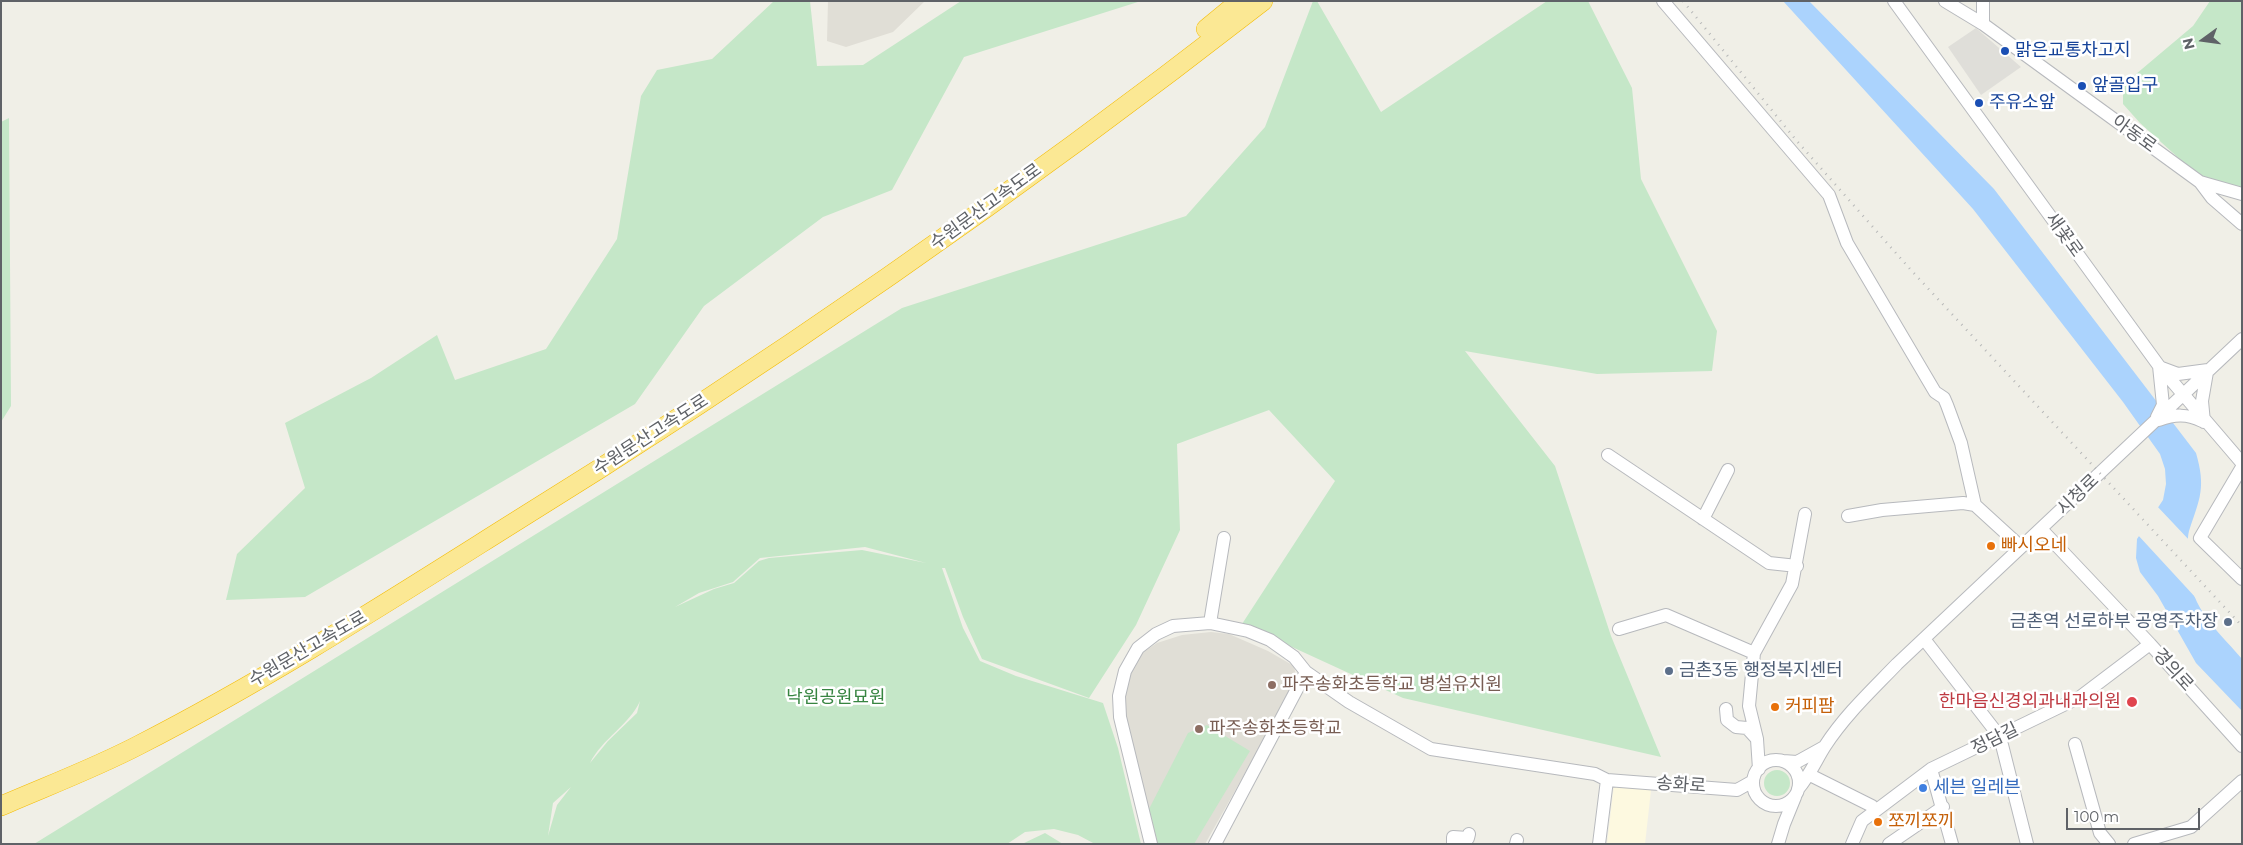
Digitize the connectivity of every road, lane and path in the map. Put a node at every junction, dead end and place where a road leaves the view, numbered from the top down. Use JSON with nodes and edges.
{"nodes":[{"id":1,"x":1240,"y":1,"type":"edge"},
{"id":2,"x":1263,"y":1,"type":"edge"},
{"id":3,"x":1663,"y":1,"type":"edge"},
{"id":4,"x":1894,"y":1,"type":"edge"},
{"id":5,"x":1945,"y":1,"type":"edge"},
{"id":6,"x":1983,"y":1,"type":"edge"},
{"id":7,"x":1983,"y":24,"type":"junction"},
{"id":8,"x":2200,"y":182,"type":"junction"},
{"id":9,"x":2242,"y":194,"type":"edge"},
{"id":10,"x":2242,"y":224,"type":"edge"},
{"id":11,"x":2242,"y":339,"type":"edge"},
{"id":12,"x":2159,"y":366,"type":"junction"},
{"id":13,"x":2208,"y":370,"type":"junction"},
{"id":14,"x":2184,"y":394,"type":"junction"},
{"id":15,"x":2167,"y":410,"type":"junction"},
{"id":16,"x":2204,"y":422,"type":"junction"},
{"id":17,"x":1608,"y":455,"type":"dead end"},
{"id":18,"x":2242,"y":463,"type":"edge"},
{"id":19,"x":2242,"y":467,"type":"edge"},
{"id":20,"x":1728,"y":470,"type":"dead end"},
{"id":21,"x":1975,"y":505,"type":"junction"},
{"id":22,"x":1805,"y":514,"type":"dead end"},
{"id":23,"x":1848,"y":516,"type":"dead end"},
{"id":24,"x":1703,"y":519,"type":"junction"},
{"id":25,"x":2042,"y":530,"type":"junction"},
{"id":26,"x":1224,"y":538,"type":"dead end"},
{"id":27,"x":2021,"y":547,"type":"junction"},
{"id":28,"x":1797,"y":566,"type":"junction"},
{"id":29,"x":2242,"y":579,"type":"edge"},
{"id":30,"x":1210,"y":623,"type":"junction"},
{"id":31,"x":1619,"y":629,"type":"dead end"},
{"id":32,"x":1924,"y":639,"type":"junction"},
{"id":33,"x":2150,"y":644,"type":"junction"},
{"id":34,"x":1754,"y":653,"type":"junction"},
{"id":35,"x":1306,"y":672,"type":"junction"},
{"id":36,"x":1726,"y":709,"type":"dead end"},
{"id":37,"x":2000,"y":737,"type":"junction"},
{"id":38,"x":1757,"y":739,"type":"junction"},
{"id":39,"x":2075,"y":744,"type":"dead end"},
{"id":40,"x":1824,"y":746,"type":"junction"},
{"id":41,"x":2242,"y":746,"type":"edge"},
{"id":42,"x":1780,"y":761,"type":"junction"},
{"id":43,"x":1759,"y":768,"type":"junction"},
{"id":44,"x":1932,"y":769,"type":"junction"},
{"id":45,"x":1810,"y":775,"type":"junction"},
{"id":46,"x":1607,"y":780,"type":"junction"},
{"id":47,"x":2242,"y":781,"type":"edge"},
{"id":48,"x":1755,"y":787,"type":"junction"},
{"id":49,"x":1797,"y":792,"type":"junction"},
{"id":50,"x":1,"y":795,"type":"edge"},
{"id":51,"x":1,"y":806,"type":"edge"},
{"id":52,"x":1775,"y":806,"type":"junction"},
{"id":53,"x":1943,"y":807,"type":"junction"},
{"id":54,"x":1875,"y":811,"type":"junction"},
{"id":55,"x":1784,"y":824,"type":"junction"},
{"id":56,"x":1469,"y":834,"type":"dead end"},
{"id":57,"x":1151,"y":844,"type":"edge"},
{"id":58,"x":1215,"y":844,"type":"edge"},
{"id":59,"x":1453,"y":844,"type":"edge"},
{"id":60,"x":1599,"y":844,"type":"edge"},
{"id":61,"x":1778,"y":844,"type":"edge"},
{"id":62,"x":1852,"y":844,"type":"edge"},
{"id":63,"x":1889,"y":844,"type":"edge"},
{"id":64,"x":1952,"y":844,"type":"edge"},
{"id":65,"x":2027,"y":844,"type":"edge"},
{"id":66,"x":2109,"y":844,"type":"edge"},
{"id":67,"x":2134,"y":844,"type":"edge"}],
"edges":[{"from":1,"to":50,"type":"highway","name":"수원문산고속도로"},
{"from":2,"to":51,"type":"highway","name":"수원문산고속도로"},
{"from":3,"to":21,"type":"street"},
{"from":4,"to":12,"type":"street","name":"새꽃로"},
{"from":5,"to":7,"type":"street","name":"아동로"},
{"from":6,"to":7,"type":"street"},
{"from":7,"to":8,"type":"street","name":"아동로"},
{"from":8,"to":9,"type":"street"},
{"from":8,"to":10,"type":"street","name":"아동로"},
{"from":11,"to":13,"type":"street","name":"시청로"},
{"from":12,"to":13,"type":"street"},
{"from":12,"to":14,"type":"street","name":"새꽃로"},
{"from":12,"to":15,"type":"street"},
{"from":13,"to":14,"type":"street","name":"시청로"},
{"from":13,"to":16,"type":"street"},
{"from":14,"to":15,"type":"street","name":"시청로"},
{"from":14,"to":16,"type":"street","name":"새꽃로"},
{"from":15,"to":16,"type":"street"},
{"from":15,"to":25,"type":"street","name":"시청로"},
{"from":16,"to":18,"type":"street","name":"새꽃로"},
{"from":17,"to":24,"type":"street"},
{"from":19,"to":29,"type":"street"},
{"from":20,"to":24,"type":"street"},
{"from":21,"to":23,"type":"street"},
{"from":21,"to":27,"type":"street"},
{"from":22,"to":28,"type":"street"},
{"from":24,"to":28,"type":"street"},
{"from":25,"to":27,"type":"street","name":"시청로"},
{"from":25,"to":33,"type":"street","name":"경의로"},
{"from":26,"to":30,"type":"street"},
{"from":27,"to":32,"type":"street","name":"시청로"},
{"from":28,"to":34,"type":"street"},
{"from":30,"to":35,"type":"street","name":"송화로"},
{"from":30,"to":57,"type":"street","name":"송화로"},
{"from":31,"to":34,"type":"street"},
{"from":32,"to":37,"type":"street"},
{"from":32,"to":40,"type":"street","name":"시청로"},
{"from":33,"to":37,"type":"street","name":"정담길"},
{"from":33,"to":41,"type":"street","name":"경의로"},
{"from":34,"to":38,"type":"street"},
{"from":35,"to":46,"type":"street","name":"송화로"},
{"from":35,"to":58,"type":"street"},
{"from":36,"to":38,"type":"street"},
{"from":37,"to":44,"type":"street","name":"정담길"},
{"from":37,"to":65,"type":"street"},
{"from":38,"to":43,"type":"street"},
{"from":39,"to":66,"type":"street"},
{"from":40,"to":42,"type":"street"},
{"from":40,"to":45,"type":"street"},
{"from":42,"to":43,"type":"street"},
{"from":42,"to":49,"type":"street"},
{"from":43,"to":48,"type":"street"},
{"from":44,"to":53,"type":"street"},
{"from":44,"to":54,"type":"street","name":"정담길"},
{"from":45,"to":49,"type":"street"},
{"from":45,"to":54,"type":"street"},
{"from":46,"to":48,"type":"street","name":"송화로"},
{"from":46,"to":60,"type":"street"},
{"from":47,"to":67,"type":"street"},
{"from":48,"to":52,"type":"street"},
{"from":49,"to":52,"type":"street"},
{"from":49,"to":55,"type":"street"},
{"from":52,"to":55,"type":"street"},
{"from":53,"to":63,"type":"street"},
{"from":53,"to":64,"type":"street"},
{"from":54,"to":62,"type":"street","name":"정담길"},
{"from":55,"to":61,"type":"street"},
{"from":56,"to":59,"type":"street"}]}
